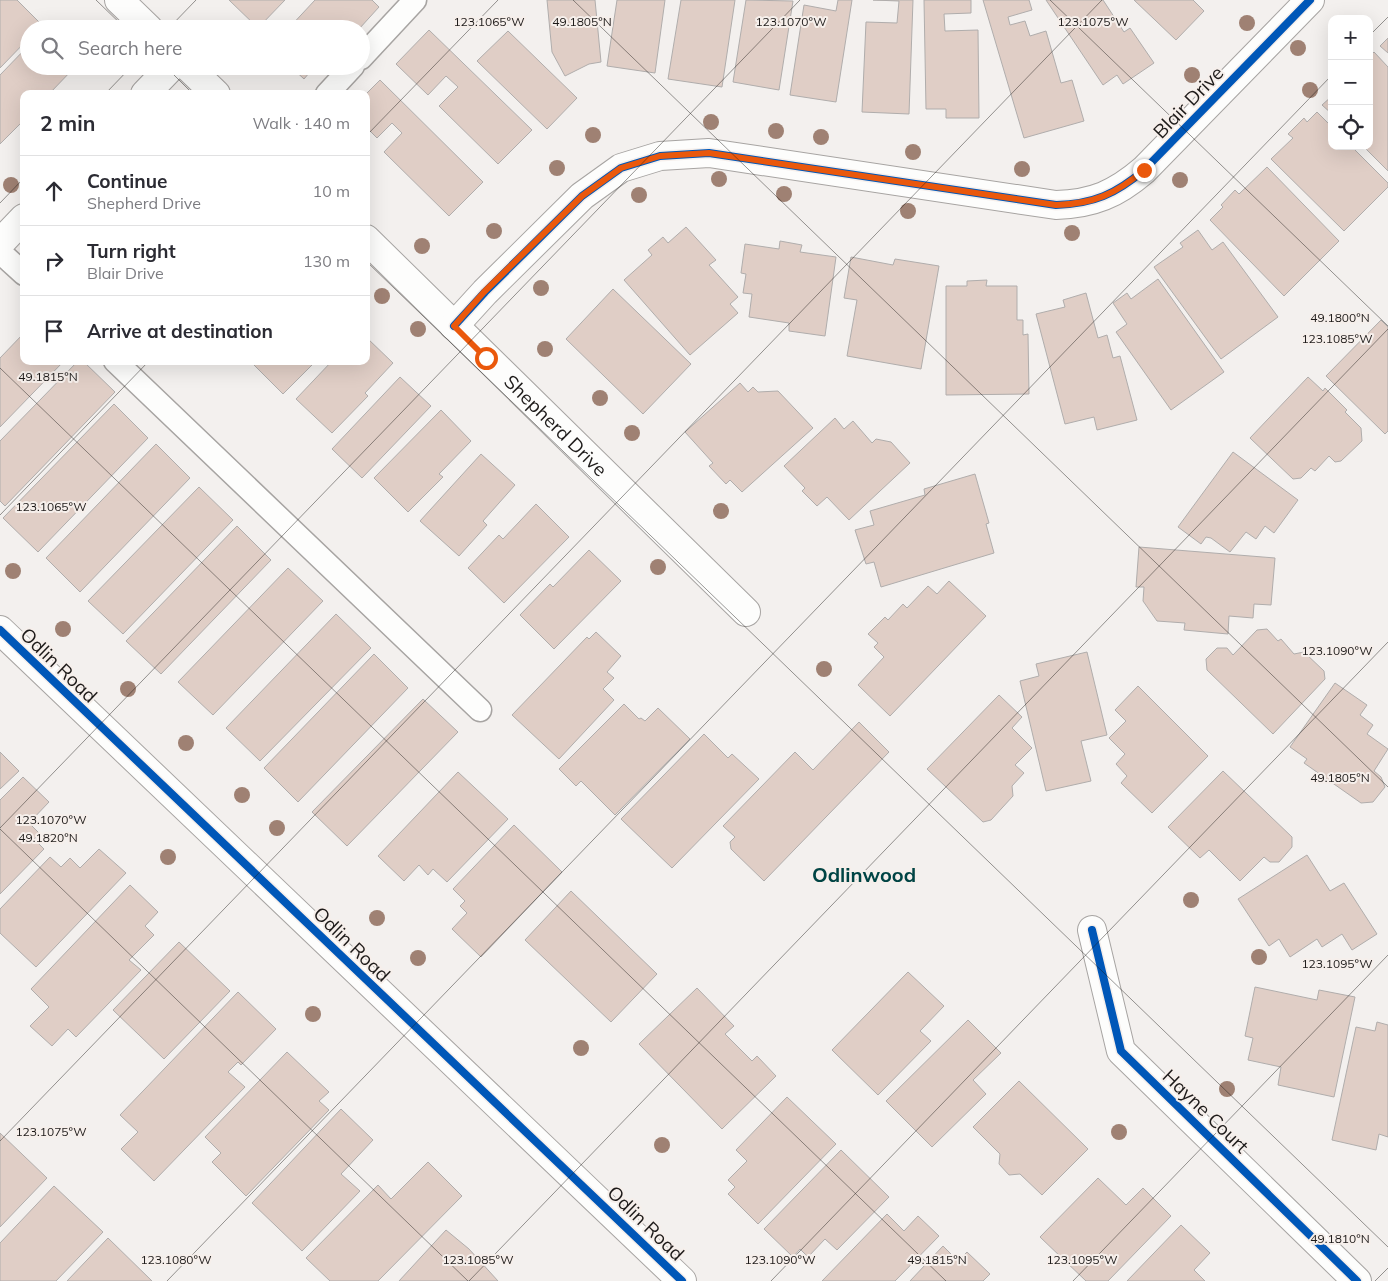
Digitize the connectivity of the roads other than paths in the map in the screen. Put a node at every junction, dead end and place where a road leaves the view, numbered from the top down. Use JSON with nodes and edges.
{"nodes":[{"id":1,"x":119,"y":0,"type":"edge"},
{"id":2,"x":415,"y":0,"type":"edge"},
{"id":3,"x":1310,"y":0,"type":"edge"},
{"id":4,"x":140,"y":20,"type":"edge"},
{"id":5,"x":370,"y":48,"type":"edge"},
{"id":6,"x":163,"y":75,"type":"edge"},
{"id":7,"x":196,"y":75,"type":"edge"},
{"id":8,"x":345,"y":75,"type":"edge"},
{"id":9,"x":149,"y":90,"type":"edge"},
{"id":10,"x":212,"y":90,"type":"edge"},
{"id":11,"x":332,"y":90,"type":"edge"},
{"id":12,"x":20,"y":222,"type":"edge"},
{"id":13,"x":0,"y":243,"type":"edge"},
{"id":14,"x":370,"y":243,"type":"edge"},
{"id":15,"x":0,"y":252,"type":"edge"},
{"id":16,"x":20,"y":270,"type":"edge"},
{"id":17,"x":454,"y":326,"type":"junction"},
{"id":18,"x":119,"y":365,"type":"edge"},
{"id":19,"x":746,"y":612,"type":"dead end"},
{"id":20,"x":0,"y":630,"type":"edge"},
{"id":21,"x":480,"y":710,"type":"dead end"},
{"id":22,"x":1092,"y":930,"type":"dead end"},
{"id":23,"x":682,"y":1281,"type":"edge"},
{"id":24,"x":1357,"y":1281,"type":"edge"}],
"edges":[{"from":1,"to":4,"type":"street"},
{"from":2,"to":5,"type":"lane"},
{"from":3,"to":17,"type":"street","name":"Blair Drive"},
{"from":6,"to":9,"type":"street"},
{"from":7,"to":10,"type":"street"},
{"from":8,"to":11,"type":"lane"},
{"from":12,"to":13,"type":"street"},
{"from":14,"to":17,"type":"street","name":"Shepherd Drive"},
{"from":15,"to":16,"type":"lane"},
{"from":17,"to":19,"type":"street","name":"Shepherd Drive"},
{"from":18,"to":21,"type":"lane"},
{"from":20,"to":23,"type":"street","name":"Odlin Road"},
{"from":22,"to":24,"type":"street","name":"Hayne Court"}]}
